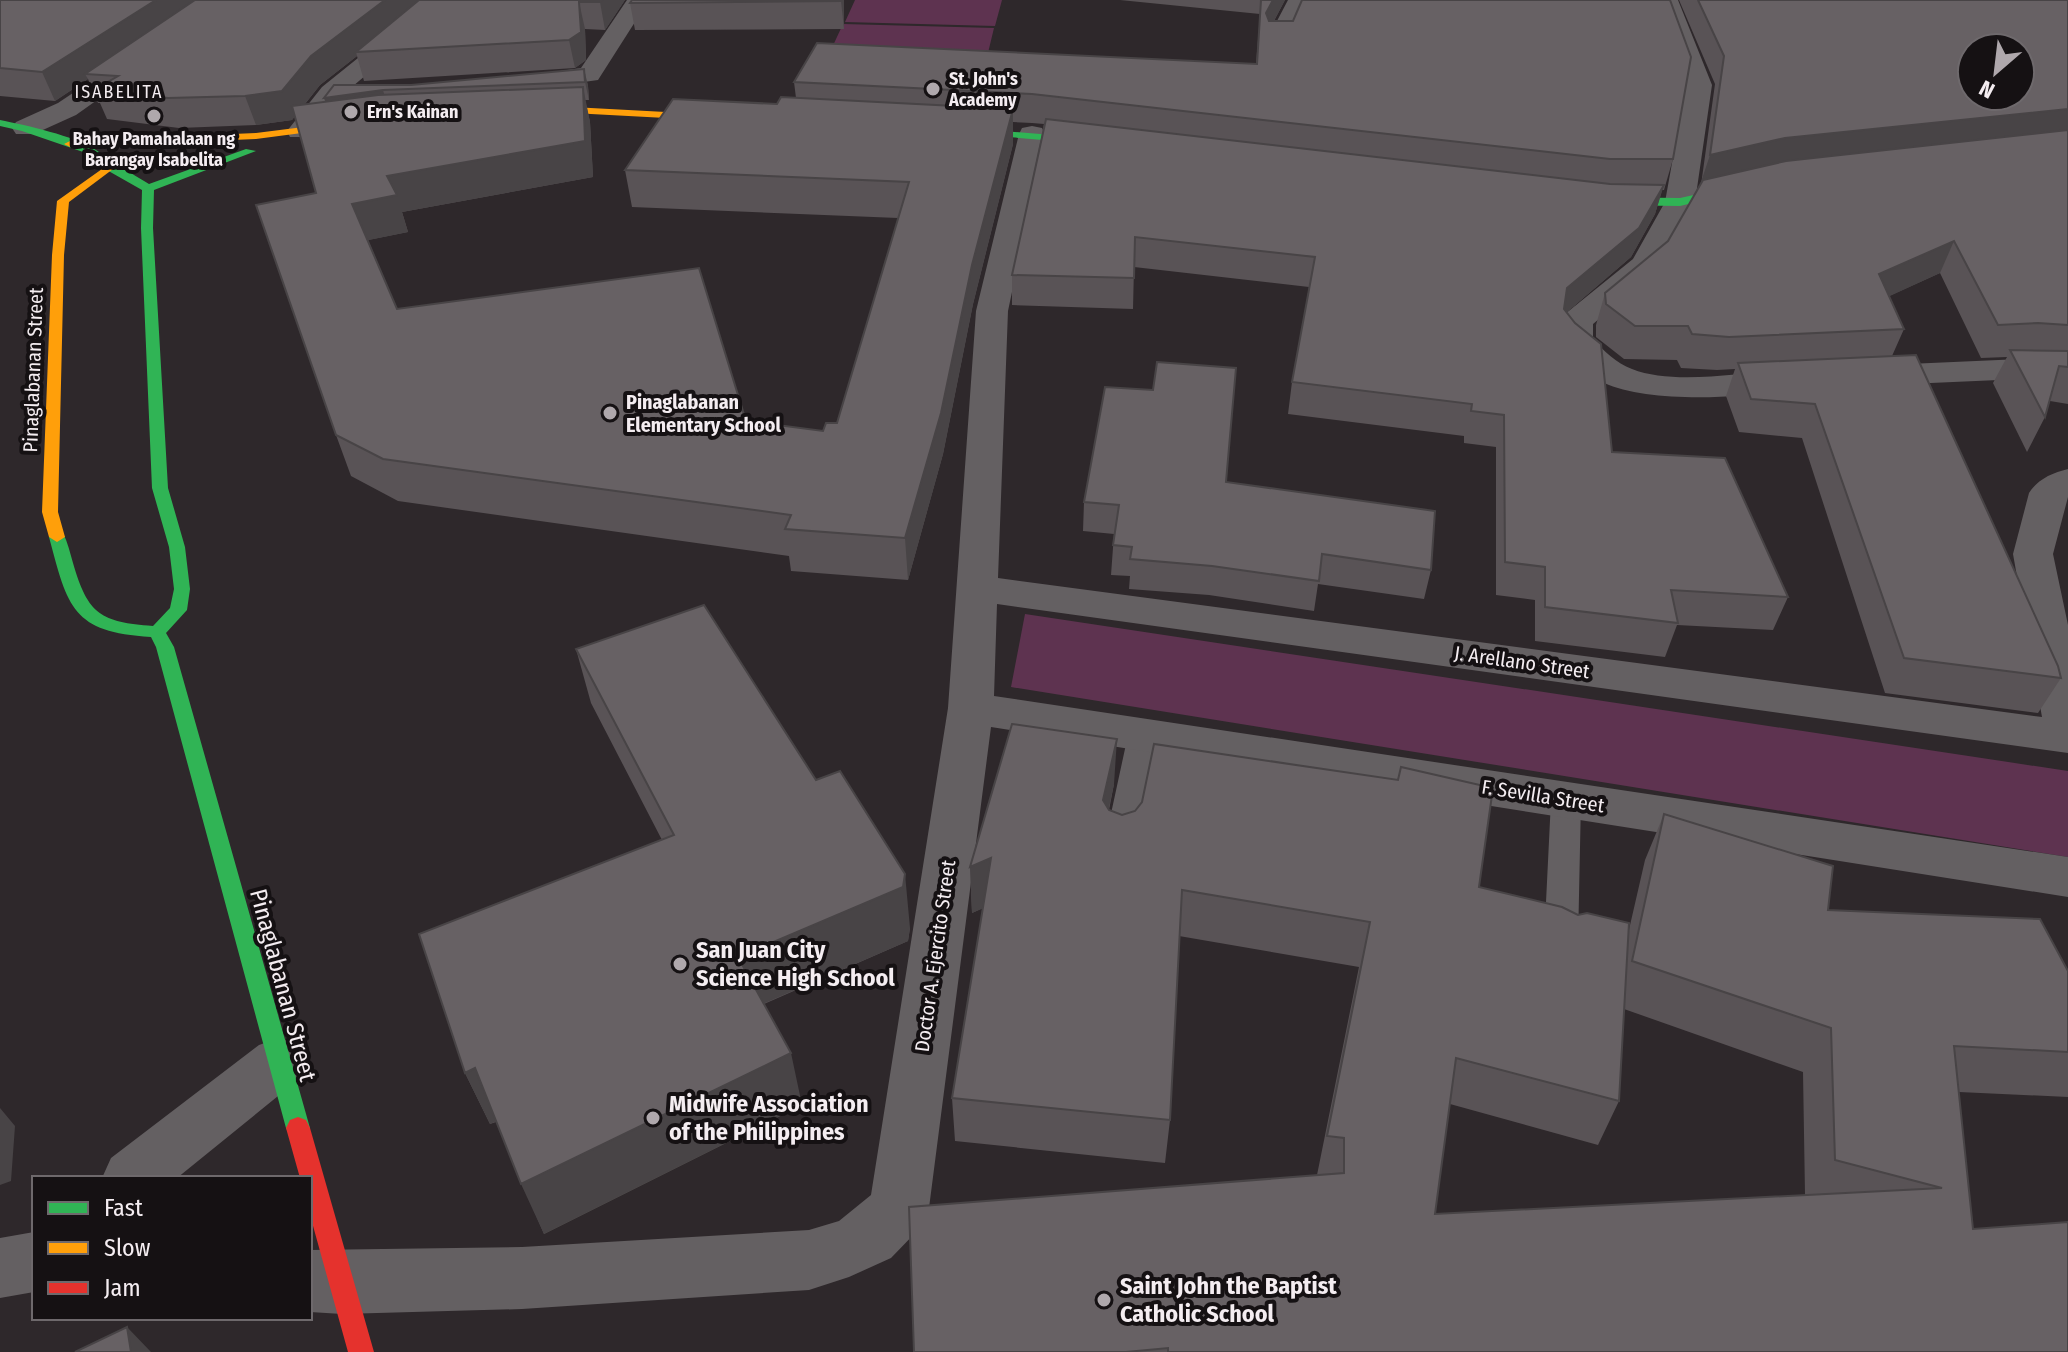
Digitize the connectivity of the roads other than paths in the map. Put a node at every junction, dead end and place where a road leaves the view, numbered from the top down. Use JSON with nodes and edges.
{"nodes":[{"id":1,"x":227,"y":0,"type":"edge"},
{"id":2,"x":444,"y":0,"type":"edge"},
{"id":3,"x":638,"y":0,"type":"edge"},
{"id":4,"x":1299,"y":0,"type":"edge"},
{"id":5,"x":1667,"y":0,"type":"edge"},
{"id":6,"x":1278,"y":42,"type":"edge"},
{"id":7,"x":506,"y":84,"type":"edge"},
{"id":8,"x":331,"y":92,"type":"junction"},
{"id":9,"x":374,"y":92,"type":"edge"},
{"id":10,"x":514,"y":111,"type":"edge"},
{"id":11,"x":737,"y":119,"type":"edge"},
{"id":12,"x":373,"y":121,"type":"edge"},
{"id":13,"x":12,"y":126,"type":"edge"},
{"id":14,"x":939,"y":129,"type":"edge"},
{"id":15,"x":300,"y":131,"type":"junction"},
{"id":16,"x":1032,"y":134,"type":"junction"},
{"id":17,"x":70,"y":144,"type":"junction"},
{"id":18,"x":1118,"y":144,"type":"edge"},
{"id":19,"x":109,"y":167,"type":"junction"},
{"id":20,"x":1762,"y":183,"type":"edge"},
{"id":21,"x":148,"y":188,"type":"junction"},
{"id":22,"x":1587,"y":200,"type":"edge"},
{"id":23,"x":1680,"y":202,"type":"junction"},
{"id":24,"x":2068,"y":372,"type":"edge"},
{"id":25,"x":2068,"y":480,"type":"edge"},
{"id":26,"x":975,"y":588,"type":"junction"},
{"id":27,"x":157,"y":632,"type":"junction"},
{"id":28,"x":971,"y":708,"type":"junction"},
{"id":29,"x":1143,"y":735,"type":"junction"},
{"id":30,"x":2068,"y":736,"type":"edge"},
{"id":31,"x":1566,"y":800,"type":"junction"},
{"id":32,"x":1120,"y":846,"type":"edge"},
{"id":33,"x":2066,"y":880,"type":"edge"},
{"id":34,"x":1561,"y":943,"type":"edge"},
{"id":35,"x":279,"y":1062,"type":"junction"},
{"id":36,"x":135,"y":1176,"type":"edge"},
{"id":37,"x":303,"y":1176,"type":"edge"},
{"id":38,"x":312,"y":1216,"type":"edge"},
{"id":39,"x":326,"y":1282,"type":"edge"},
{"id":40,"x":361,"y":1352,"type":"edge"}],
"edges":[{"from":1,"to":13,"type":"street"},
{"from":2,"to":8,"type":"street"},
{"from":3,"to":7,"type":"street"},
{"from":4,"to":6,"type":"street"},
{"from":5,"to":23,"type":"street"},
{"from":8,"to":9,"type":"street"},
{"from":8,"to":15,"type":"street"},
{"from":10,"to":11,"type":"main road"},
{"from":12,"to":15,"type":"main road"},
{"from":13,"to":17,"type":"main road"},
{"from":14,"to":16,"type":"main road"},
{"from":15,"to":17,"type":"main road"},
{"from":15,"to":21,"type":"main road"},
{"from":16,"to":18,"type":"main road"},
{"from":16,"to":26,"type":"street","name":"Doctor A. Ejercito Street"},
{"from":17,"to":19,"type":"main road"},
{"from":19,"to":21,"type":"main road"},
{"from":19,"to":27,"type":"main road","name":"Pinaglabanan Street"},
{"from":20,"to":23,"type":"main road"},
{"from":21,"to":27,"type":"main road"},
{"from":22,"to":23,"type":"main road"},
{"from":23,"to":24,"type":"street"},
{"from":25,"to":30,"type":"street"},
{"from":26,"to":28,"type":"street","name":"Doctor A. Ejercito Street"},
{"from":26,"to":30,"type":"street","name":"J. Arellano Street"},
{"from":27,"to":35,"type":"main road","name":"Pinaglabanan Street"},
{"from":28,"to":29,"type":"street","name":"F. Sevilla Street"},
{"from":28,"to":39,"type":"street","name":"Doctor A. Ejercito Street"},
{"from":29,"to":31,"type":"street","name":"F. Sevilla Street"},
{"from":29,"to":32,"type":"lane"},
{"from":31,"to":33,"type":"street","name":"F. Sevilla Street"},
{"from":31,"to":34,"type":"lane"},
{"from":35,"to":36,"type":"street"},
{"from":35,"to":37,"type":"main road","name":"Pinaglabanan Street"},
{"from":38,"to":39,"type":"main road","name":"Pinaglabanan Street"},
{"from":39,"to":40,"type":"main road","name":"Pinaglabanan Street"}]}
